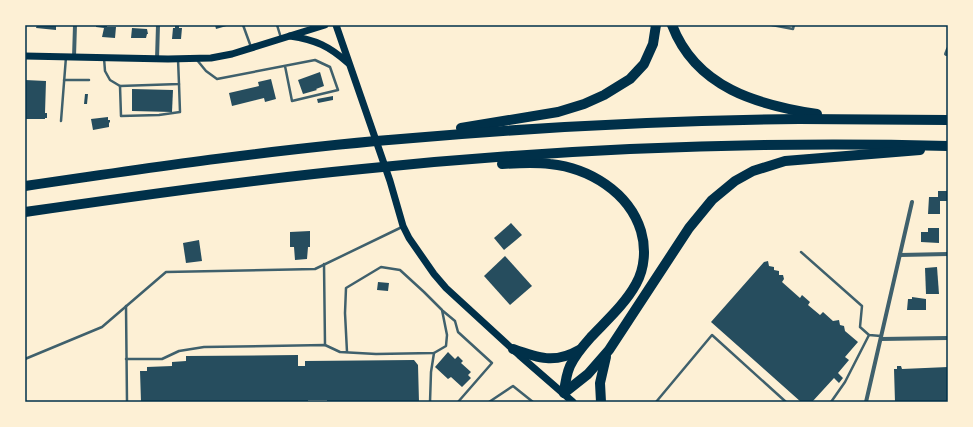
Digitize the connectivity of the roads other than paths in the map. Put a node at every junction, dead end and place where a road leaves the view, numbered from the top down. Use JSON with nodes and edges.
{"nodes":[{"id":1,"x":75,"y":25,"type":"edge"},
{"id":2,"x":158,"y":25,"type":"edge"},
{"id":3,"x":244,"y":25,"type":"edge"},
{"id":4,"x":277,"y":25,"type":"edge"},
{"id":5,"x":325,"y":25,"type":"edge"},
{"id":6,"x":336,"y":25,"type":"edge"},
{"id":7,"x":656,"y":25,"type":"edge"},
{"id":8,"x":672,"y":25,"type":"edge"},
{"id":9,"x":772,"y":25,"type":"edge"},
{"id":10,"x":794,"y":25,"type":"edge"},
{"id":11,"x":285,"y":37,"type":"junction"},
{"id":12,"x":252,"y":48,"type":"junction"},
{"id":13,"x":948,"y":49,"type":"edge"},
{"id":14,"x":946,"y":54,"type":"dead end"},
{"id":15,"x":25,"y":56,"type":"edge"},
{"id":16,"x":66,"y":57,"type":"junction"},
{"id":17,"x":74,"y":57,"type":"junction"},
{"id":18,"x":104,"y":57,"type":"junction"},
{"id":19,"x":196,"y":58,"type":"junction"},
{"id":20,"x":157,"y":59,"type":"junction"},
{"id":21,"x":178,"y":59,"type":"junction"},
{"id":22,"x":350,"y":65,"type":"junction"},
{"id":23,"x":285,"y":66,"type":"junction"},
{"id":24,"x":64,"y":80,"type":"junction"},
{"id":25,"x":89,"y":80,"type":"dead end"},
{"id":26,"x":179,"y":84,"type":"junction"},
{"id":27,"x":120,"y":86,"type":"junction"},
{"id":28,"x":859,"y":119,"type":"junction"},
{"id":29,"x":948,"y":120,"type":"edge"},
{"id":30,"x":61,"y":122,"type":"dead end"},
{"id":31,"x":412,"y":138,"type":"junction"},
{"id":32,"x":948,"y":146,"type":"edge"},
{"id":33,"x":438,"y":162,"type":"junction"},
{"id":34,"x":25,"y":186,"type":"edge"},
{"id":35,"x":912,"y":202,"type":"dead end"},
{"id":36,"x":25,"y":212,"type":"edge"},
{"id":37,"x":403,"y":226,"type":"junction"},
{"id":38,"x":801,"y":252,"type":"dead end"},
{"id":39,"x":948,"y":254,"type":"edge"},
{"id":40,"x":900,"y":255,"type":"junction"},
{"id":41,"x":324,"y":264,"type":"junction"},
{"id":42,"x":126,"y":306,"type":"junction"},
{"id":43,"x":442,"y":310,"type":"junction"},
{"id":44,"x":869,"y":336,"type":"junction"},
{"id":45,"x":881,"y":337,"type":"junction"},
{"id":46,"x":948,"y":338,"type":"edge"},
{"id":47,"x":325,"y":344,"type":"junction"},
{"id":48,"x":513,"y":349,"type":"junction"},
{"id":49,"x":579,"y":350,"type":"junction"},
{"id":50,"x":609,"y":350,"type":"junction"},
{"id":51,"x":347,"y":352,"type":"junction"},
{"id":52,"x":434,"y":354,"type":"junction"},
{"id":53,"x":126,"y":359,"type":"junction"},
{"id":54,"x":25,"y":360,"type":"edge"},
{"id":55,"x":564,"y":393,"type":"junction"},
{"id":56,"x":496,"y":397,"type":"junction"},
{"id":57,"x":127,"y":402,"type":"edge"},
{"id":58,"x":430,"y":402,"type":"edge"},
{"id":59,"x":458,"y":402,"type":"edge"},
{"id":60,"x":489,"y":402,"type":"edge"},
{"id":61,"x":493,"y":402,"type":"edge"},
{"id":62,"x":533,"y":402,"type":"edge"},
{"id":63,"x":574,"y":402,"type":"edge"},
{"id":64,"x":601,"y":402,"type":"edge"},
{"id":65,"x":656,"y":402,"type":"edge"},
{"id":66,"x":786,"y":402,"type":"edge"},
{"id":67,"x":831,"y":402,"type":"edge"},
{"id":68,"x":866,"y":402,"type":"edge"}],
"edges":[{"from":1,"to":17,"type":"street"},
{"from":2,"to":20,"type":"street"},
{"from":3,"to":12,"type":"lane"},
{"from":4,"to":11,"type":"lane"},
{"from":5,"to":11,"type":"main road"},
{"from":6,"to":22,"type":"main road"},
{"from":7,"to":31,"type":"highway"},
{"from":8,"to":28,"type":"highway"},
{"from":9,"to":10,"type":"lane"},
{"from":11,"to":12,"type":"main road"},
{"from":11,"to":22,"type":"main road"},
{"from":12,"to":19,"type":"main road"},
{"from":13,"to":14,"type":"street"},
{"from":15,"to":16,"type":"main road"},
{"from":16,"to":17,"type":"main road"},
{"from":16,"to":24,"type":"lane"},
{"from":17,"to":18,"type":"main road"},
{"from":18,"to":20,"type":"main road"},
{"from":18,"to":27,"type":"lane"},
{"from":19,"to":21,"type":"main road"},
{"from":19,"to":23,"type":"lane"},
{"from":20,"to":21,"type":"main road"},
{"from":21,"to":26,"type":"lane"},
{"from":22,"to":37,"type":"main road"},
{"from":23,"to":23,"type":"lane"},
{"from":24,"to":25,"type":"lane"},
{"from":24,"to":30,"type":"lane"},
{"from":26,"to":27,"type":"lane"},
{"from":26,"to":27,"type":"lane"},
{"from":28,"to":29,"type":"highway"},
{"from":28,"to":31,"type":"highway"},
{"from":31,"to":34,"type":"highway"},
{"from":32,"to":33,"type":"highway"},
{"from":32,"to":50,"type":"highway"},
{"from":33,"to":36,"type":"highway"},
{"from":33,"to":49,"type":"highway"},
{"from":35,"to":40,"type":"street"},
{"from":37,"to":41,"type":"lane"},
{"from":37,"to":48,"type":"main road"},
{"from":38,"to":44,"type":"lane"},
{"from":39,"to":40,"type":"street"},
{"from":40,"to":45,"type":"street"},
{"from":41,"to":42,"type":"lane"},
{"from":41,"to":47,"type":"lane"},
{"from":42,"to":53,"type":"lane"},
{"from":42,"to":54,"type":"lane"},
{"from":43,"to":51,"type":"lane"},
{"from":43,"to":52,"type":"lane"},
{"from":43,"to":59,"type":"lane"},
{"from":44,"to":45,"type":"lane"},
{"from":44,"to":67,"type":"lane"},
{"from":45,"to":46,"type":"street"},
{"from":45,"to":68,"type":"street"},
{"from":47,"to":51,"type":"lane"},
{"from":47,"to":53,"type":"lane"},
{"from":48,"to":49,"type":"highway"},
{"from":48,"to":55,"type":"main road"},
{"from":49,"to":55,"type":"highway"},
{"from":50,"to":55,"type":"highway"},
{"from":50,"to":64,"type":"highway"},
{"from":51,"to":52,"type":"lane"},
{"from":52,"to":58,"type":"lane"},
{"from":53,"to":57,"type":"lane"},
{"from":55,"to":63,"type":"main road"},
{"from":56,"to":60,"type":"lane"},
{"from":56,"to":61,"type":"lane"},
{"from":56,"to":62,"type":"lane"},
{"from":65,"to":66,"type":"lane"}]}
